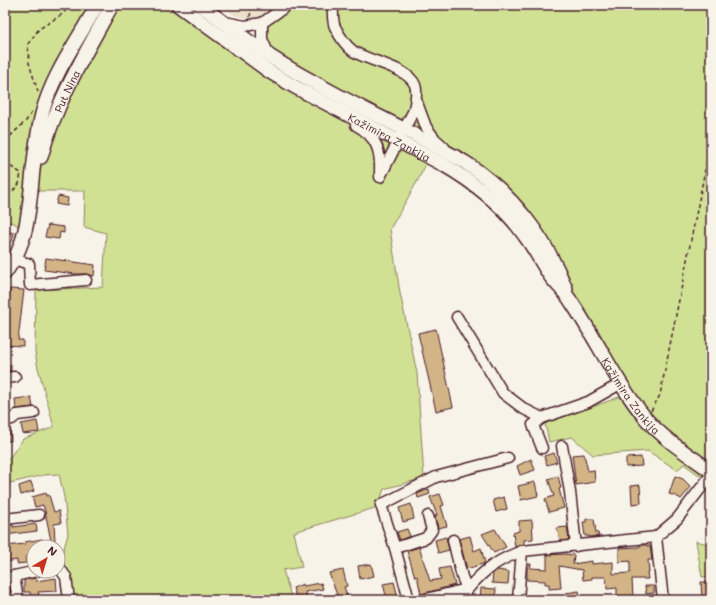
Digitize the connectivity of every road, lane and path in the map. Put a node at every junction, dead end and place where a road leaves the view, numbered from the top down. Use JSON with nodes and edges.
{"nodes":[{"id":1,"x":9,"y":5,"type":"edge"},
{"id":2,"x":71,"y":5,"type":"edge"},
{"id":3,"x":112,"y":5,"type":"edge"},
{"id":4,"x":120,"y":5,"type":"edge"},
{"id":5,"x":178,"y":5,"type":"edge"},
{"id":6,"x":200,"y":5,"type":"edge"},
{"id":7,"x":288,"y":5,"type":"edge"},
{"id":8,"x":333,"y":5,"type":"edge"},
{"id":9,"x":96,"y":6,"type":"edge"},
{"id":10,"x":251,"y":9,"type":"dead end"},
{"id":11,"x":5,"y":14,"type":"edge"},
{"id":12,"x":222,"y":22,"type":"junction"},
{"id":13,"x":262,"y":23,"type":"junction"},
{"id":14,"x":99,"y":26,"type":"junction"},
{"id":15,"x":270,"y":56,"type":"junction"},
{"id":16,"x":38,"y":98,"type":"dead end"},
{"id":17,"x":416,"y":100,"type":"junction"},
{"id":18,"x":336,"y":108,"type":"junction"},
{"id":19,"x":34,"y":110,"type":"dead end"},
{"id":20,"x":402,"y":136,"type":"junction"},
{"id":21,"x":711,"y":140,"type":"edge"},
{"id":22,"x":5,"y":141,"type":"edge"},
{"id":23,"x":449,"y":153,"type":"junction"},
{"id":24,"x":5,"y":163,"type":"edge"},
{"id":25,"x":33,"y":181,"type":"junction"},
{"id":26,"x":5,"y":193,"type":"edge"},
{"id":27,"x":14,"y":259,"type":"junction"},
{"id":28,"x":5,"y":273,"type":"edge"},
{"id":29,"x":86,"y":280,"type":"dead end"},
{"id":30,"x":572,"y":302,"type":"junction"},
{"id":31,"x":457,"y":316,"type":"dead end"},
{"id":32,"x":620,"y":384,"type":"junction"},
{"id":33,"x":34,"y":413,"type":"dead end"},
{"id":34,"x":542,"y":418,"type":"junction"},
{"id":35,"x":647,"y":419,"type":"junction"},
{"id":36,"x":5,"y":420,"type":"edge"},
{"id":37,"x":562,"y":446,"type":"dead end"},
{"id":38,"x":542,"y":448,"type":"dead end"},
{"id":39,"x":508,"y":458,"type":"dead end"},
{"id":40,"x":711,"y":470,"type":"edge"},
{"id":41,"x":711,"y":475,"type":"edge"},
{"id":42,"x":39,"y":515,"type":"dead end"},
{"id":43,"x":428,"y":516,"type":"dead end"},
{"id":44,"x":5,"y":519,"type":"edge"},
{"id":45,"x":656,"y":537,"type":"junction"},
{"id":46,"x":453,"y":540,"type":"dead end"},
{"id":47,"x":576,"y":546,"type":"junction"},
{"id":48,"x":395,"y":548,"type":"junction"},
{"id":49,"x":522,"y":551,"type":"junction"},
{"id":50,"x":26,"y":573,"type":"edge"},
{"id":51,"x":10,"y":577,"type":"edge"},
{"id":52,"x":66,"y":577,"type":"edge"},
{"id":53,"x":467,"y":589,"type":"junction"},
{"id":54,"x":18,"y":600,"type":"edge"},
{"id":55,"x":69,"y":600,"type":"edge"},
{"id":56,"x":409,"y":600,"type":"edge"},
{"id":57,"x":422,"y":600,"type":"edge"},
{"id":58,"x":459,"y":600,"type":"edge"},
{"id":59,"x":518,"y":600,"type":"edge"},
{"id":60,"x":663,"y":600,"type":"edge"}],
"edges":[{"from":1,"to":11,"type":"path"},
{"from":2,"to":16,"type":"path"},
{"from":3,"to":14,"type":"main road","name":"Put Nina"},
{"from":4,"to":14,"type":"main road"},
{"from":5,"to":18,"type":"main road","name":"Kažimira Zankija"},
{"from":6,"to":12,"type":"main road","name":"Kažimira Zankija"},
{"from":7,"to":13,"type":"street"},
{"from":8,"to":17,"type":"street"},
{"from":9,"to":25,"type":"main road","name":"Put Nina"},
{"from":10,"to":13,"type":"path"},
{"from":12,"to":13,"type":"street"},
{"from":12,"to":15,"type":"main road","name":"Kažimira Zankija"},
{"from":13,"to":15,"type":"street"},
{"from":14,"to":25,"type":"main road","name":"Put Nina"},
{"from":15,"to":20,"type":"main road","name":"Kažimira Zankija"},
{"from":17,"to":20,"type":"street"},
{"from":17,"to":23,"type":"street"},
{"from":18,"to":20,"type":"main road","name":"Kažimira Zankija"},
{"from":18,"to":20,"type":"street"},
{"from":19,"to":22,"type":"path"},
{"from":20,"to":23,"type":"main road","name":"Kažimira Zankija"},
{"from":20,"to":30,"type":"main road","name":"Kažimira Zankija"},
{"from":21,"to":35,"type":"path"},
{"from":23,"to":30,"type":"main road","name":"Kažimira Zankija"},
{"from":24,"to":26,"type":"path"},
{"from":25,"to":27,"type":"main road","name":"Put Nina"},
{"from":27,"to":28,"type":"main road","name":"Put Nina"},
{"from":27,"to":29,"type":"street"},
{"from":30,"to":32,"type":"main road","name":"Kažimira Zankija"},
{"from":31,"to":34,"type":"street"},
{"from":32,"to":34,"type":"street"},
{"from":32,"to":35,"type":"main road","name":"Kažimira Zankija"},
{"from":33,"to":36,"type":"street"},
{"from":34,"to":38,"type":"street"},
{"from":35,"to":40,"type":"main road","name":"Kažimira Zankija"},
{"from":37,"to":47,"type":"street"},
{"from":39,"to":48,"type":"street"},
{"from":41,"to":45,"type":"street"},
{"from":42,"to":44,"type":"street"},
{"from":43,"to":48,"type":"street"},
{"from":45,"to":47,"type":"street"},
{"from":45,"to":60,"type":"street"},
{"from":46,"to":53,"type":"street"},
{"from":47,"to":49,"type":"street"},
{"from":48,"to":56,"type":"street"},
{"from":49,"to":53,"type":"street"},
{"from":49,"to":59,"type":"street"},
{"from":50,"to":51,"type":"street"},
{"from":51,"to":54,"type":"street"},
{"from":52,"to":55,"type":"street"},
{"from":53,"to":57,"type":"street"},
{"from":53,"to":58,"type":"street"}]}
